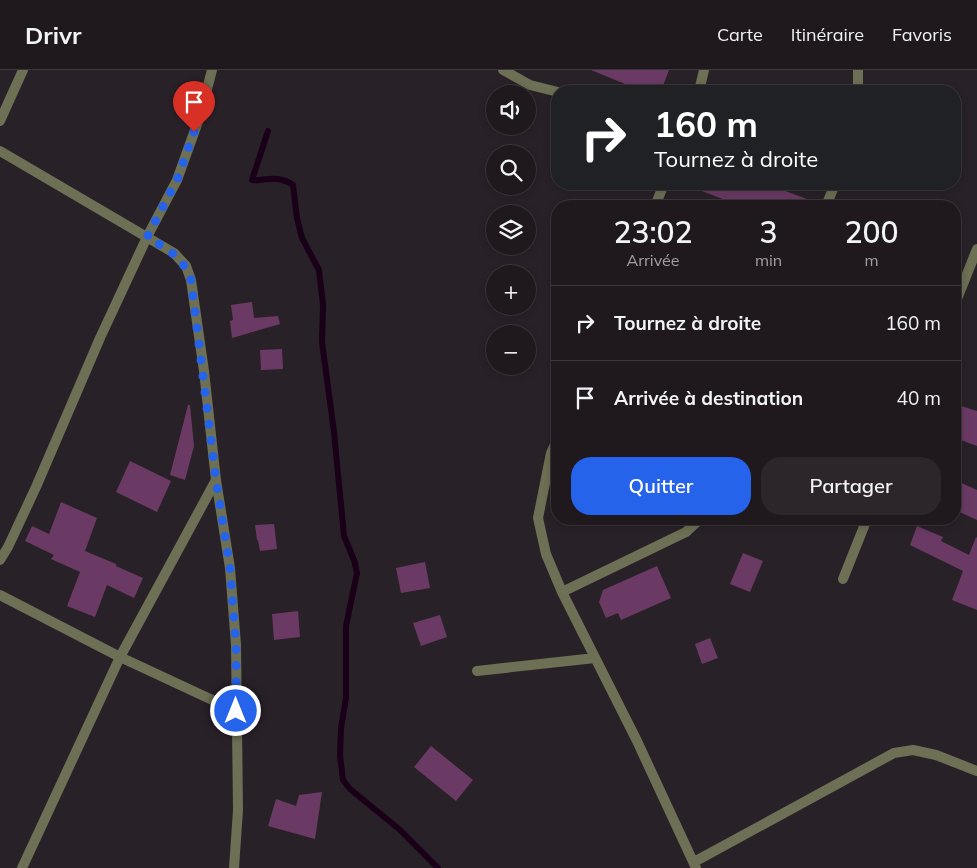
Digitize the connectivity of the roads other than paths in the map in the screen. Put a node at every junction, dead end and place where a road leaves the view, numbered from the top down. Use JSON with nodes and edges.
{"nodes":[{"id":1,"x":23,"y":70,"type":"edge"},
{"id":2,"x":212,"y":70,"type":"edge"},
{"id":3,"x":503,"y":70,"type":"edge"},
{"id":4,"x":704,"y":70,"type":"edge"},
{"id":5,"x":858,"y":70,"type":"edge"},
{"id":6,"x":700,"y":85,"type":"edge"},
{"id":7,"x":858,"y":85,"type":"edge"},
{"id":8,"x":551,"y":90,"type":"edge"},
{"id":9,"x":0,"y":120,"type":"edge"},
{"id":10,"x":0,"y":151,"type":"edge"},
{"id":11,"x":147,"y":237,"type":"junction"},
{"id":12,"x":977,"y":250,"type":"edge"},
{"id":13,"x":961,"y":289,"type":"edge"},
{"id":14,"x":551,"y":454,"type":"edge"},
{"id":15,"x":216,"y":480,"type":"junction"},
{"id":16,"x":694,"y":525,"type":"edge"},
{"id":17,"x":864,"y":525,"type":"edge"},
{"id":18,"x":0,"y":560,"type":"edge"},
{"id":19,"x":843,"y":579,"type":"dead end"},
{"id":20,"x":562,"y":592,"type":"junction"},
{"id":21,"x":0,"y":595,"type":"edge"},
{"id":22,"x":120,"y":657,"type":"junction"},
{"id":23,"x":595,"y":658,"type":"junction"},
{"id":24,"x":477,"y":671,"type":"dead end"},
{"id":25,"x":236,"y":711,"type":"junction"},
{"id":26,"x":977,"y":771,"type":"edge"},
{"id":27,"x":695,"y":865,"type":"edge"},
{"id":28,"x":22,"y":868,"type":"edge"},
{"id":29,"x":234,"y":868,"type":"edge"}],
"edges":[{"from":1,"to":9,"type":"street"},
{"from":2,"to":11,"type":"street"},
{"from":3,"to":8,"type":"street"},
{"from":4,"to":6,"type":"street"},
{"from":5,"to":7,"type":"street"},
{"from":10,"to":11,"type":"street"},
{"from":11,"to":15,"type":"street"},
{"from":11,"to":18,"type":"street"},
{"from":12,"to":13,"type":"street"},
{"from":14,"to":20,"type":"street"},
{"from":15,"to":22,"type":"street"},
{"from":15,"to":25,"type":"street"},
{"from":16,"to":20,"type":"street"},
{"from":17,"to":19,"type":"street"},
{"from":20,"to":23,"type":"street"},
{"from":21,"to":22,"type":"street"},
{"from":22,"to":25,"type":"street"},
{"from":22,"to":28,"type":"street"},
{"from":23,"to":24,"type":"street"},
{"from":23,"to":27,"type":"street"},
{"from":25,"to":29,"type":"street"},
{"from":26,"to":27,"type":"street"}]}
